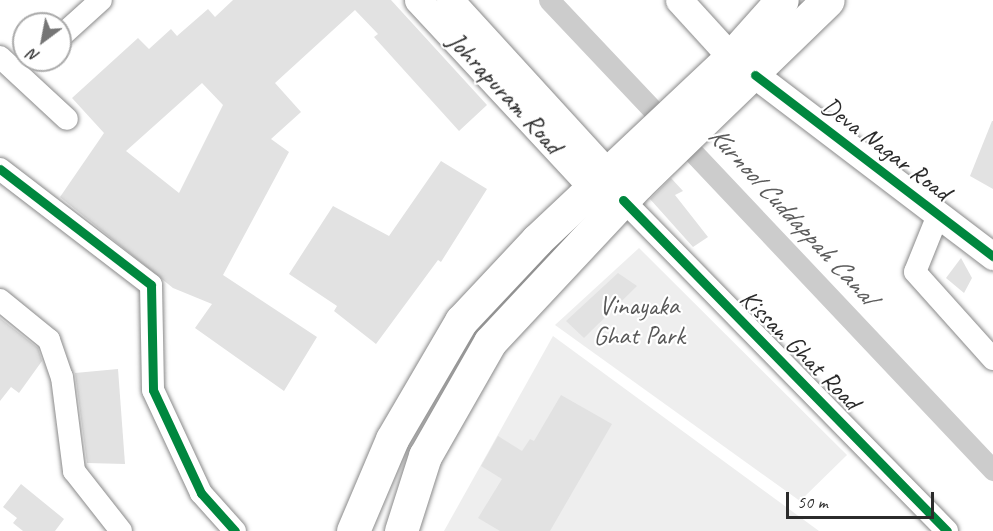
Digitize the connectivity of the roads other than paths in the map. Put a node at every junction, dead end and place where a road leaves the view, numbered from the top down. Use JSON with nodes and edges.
{"nodes":[{"id":1,"x":100,"y":0,"type":"edge"},
{"id":2,"x":418,"y":0,"type":"edge"},
{"id":3,"x":450,"y":0,"type":"edge"},
{"id":4,"x":679,"y":0,"type":"edge"},
{"id":5,"x":782,"y":0,"type":"edge"},
{"id":6,"x":828,"y":0,"type":"edge"},
{"id":7,"x":72,"y":26,"type":"edge"},
{"id":8,"x":743,"y":66,"type":"junction"},
{"id":9,"x":31,"y":72,"type":"edge"},
{"id":10,"x":67,"y":119,"type":"dead end"},
{"id":11,"x":0,"y":169,"type":"edge"},
{"id":12,"x":616,"y":180,"type":"junction"},
{"id":13,"x":938,"y":214,"type":"junction"},
{"id":14,"x":993,"y":256,"type":"edge"},
{"id":15,"x":0,"y":300,"type":"edge"},
{"id":16,"x":993,"y":359,"type":"edge"},
{"id":17,"x":121,"y":531,"type":"edge"},
{"id":18,"x":235,"y":531,"type":"edge"},
{"id":19,"x":353,"y":531,"type":"edge"},
{"id":20,"x":401,"y":531,"type":"edge"},
{"id":21,"x":947,"y":531,"type":"edge"}],
"edges":[{"from":1,"to":7,"type":"street"},
{"from":2,"to":12,"type":"street","name":"Johrapuram Road"},
{"from":3,"to":12,"type":"street","name":"Johrapuram Road"},
{"from":4,"to":8,"type":"street","name":"Deva Nagar Road"},
{"from":5,"to":8,"type":"main road"},
{"from":6,"to":8,"type":"main road"},
{"from":8,"to":12,"type":"main road"},
{"from":8,"to":13,"type":"street","name":"Deva Nagar Road"},
{"from":9,"to":10,"type":"street"},
{"from":11,"to":18,"type":"street"},
{"from":12,"to":19,"type":"main road"},
{"from":12,"to":20,"type":"main road"},
{"from":12,"to":21,"type":"street","name":"Kissan Ghat Road"},
{"from":13,"to":14,"type":"street","name":"Deva Nagar Road"},
{"from":13,"to":16,"type":"street"},
{"from":15,"to":17,"type":"street"}]}
